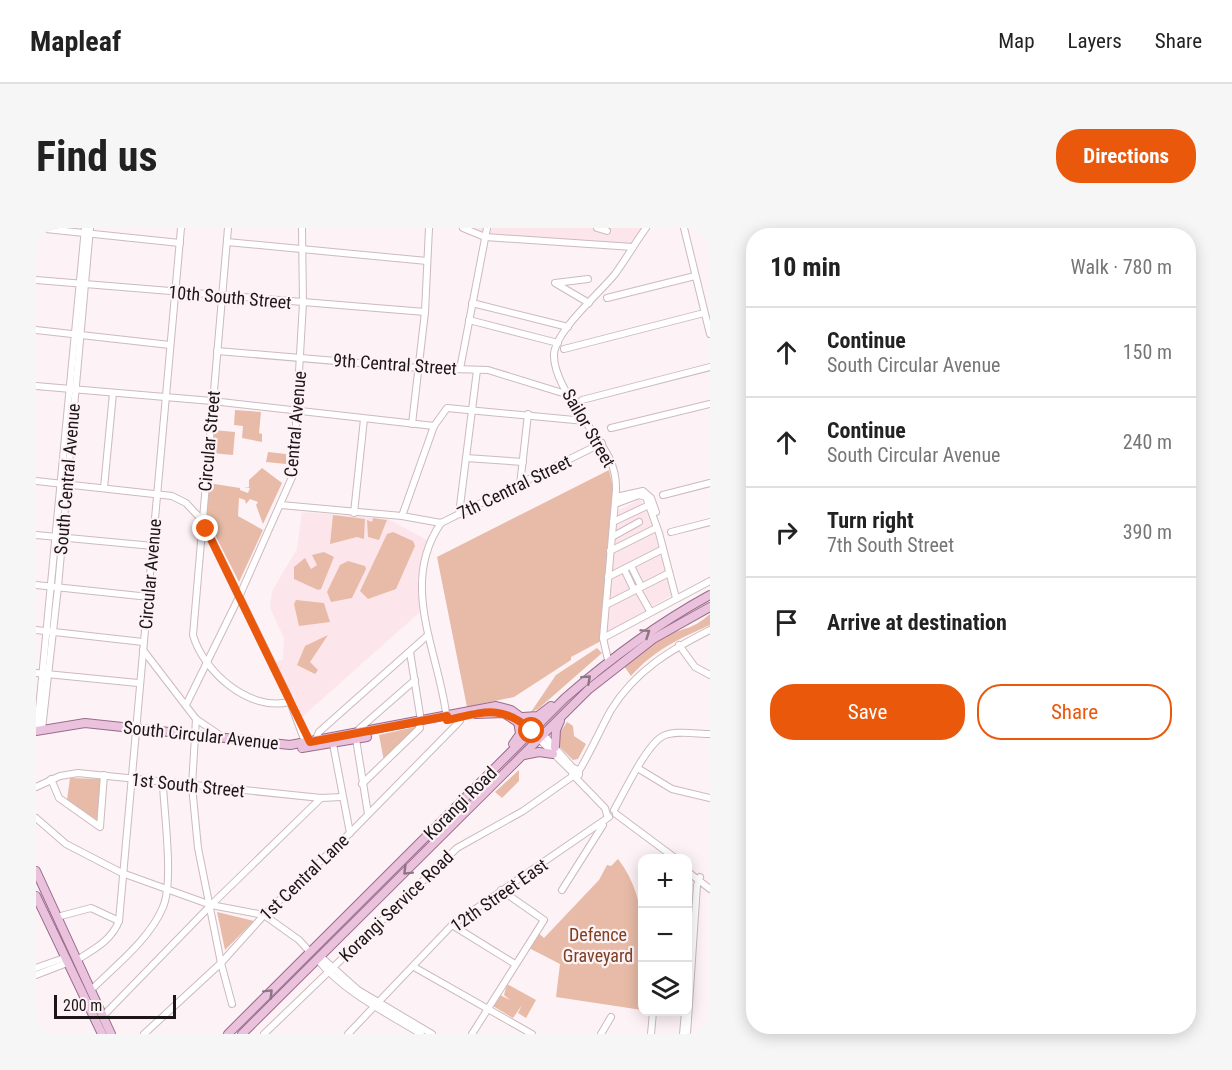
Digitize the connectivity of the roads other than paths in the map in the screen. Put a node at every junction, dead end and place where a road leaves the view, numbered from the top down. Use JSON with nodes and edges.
{"nodes":[{"id":1,"x":36,"y":228,"type":"edge"},
{"id":2,"x":181,"y":228,"type":"edge"},
{"id":3,"x":228,"y":228,"type":"edge"},
{"id":4,"x":302,"y":228,"type":"edge"},
{"id":5,"x":429,"y":228,"type":"edge"},
{"id":6,"x":463,"y":228,"type":"edge"},
{"id":7,"x":487,"y":228,"type":"edge"},
{"id":8,"x":597,"y":228,"type":"edge"},
{"id":9,"x":646,"y":228,"type":"edge"},
{"id":10,"x":684,"y":228,"type":"edge"},
{"id":11,"x":87,"y":231,"type":"edge"},
{"id":12,"x":607,"y":231,"type":"dead end"},
{"id":13,"x":485,"y":237,"type":"junction"},
{"id":14,"x":227,"y":242,"type":"junction"},
{"id":15,"x":180,"y":243,"type":"junction"},
{"id":16,"x":633,"y":247,"type":"junction"},
{"id":17,"x":303,"y":249,"type":"junction"},
{"id":18,"x":427,"y":261,"type":"junction"},
{"id":19,"x":695,"y":276,"type":"junction"},
{"id":20,"x":588,"y":279,"type":"dead end"},
{"id":21,"x":36,"y":280,"type":"edge"},
{"id":22,"x":83,"y":282,"type":"junction"},
{"id":23,"x":176,"y":292,"type":"junction"},
{"id":24,"x":223,"y":297,"type":"junction"},
{"id":25,"x":607,"y":298,"type":"dead end"},
{"id":26,"x":303,"y":303,"type":"junction"},
{"id":27,"x":472,"y":303,"type":"junction"},
{"id":28,"x":589,"y":303,"type":"junction"},
{"id":29,"x":425,"y":312,"type":"junction"},
{"id":30,"x":706,"y":312,"type":"edge"},
{"id":31,"x":469,"y":320,"type":"junction"},
{"id":32,"x":568,"y":327,"type":"junction"},
{"id":33,"x":36,"y":330,"type":"edge"},
{"id":34,"x":78,"y":334,"type":"junction"},
{"id":35,"x":710,"y":334,"type":"edge"},
{"id":36,"x":558,"y":343,"type":"junction"},
{"id":37,"x":170,"y":345,"type":"junction"},
{"id":38,"x":564,"y":349,"type":"dead end"},
{"id":39,"x":218,"y":351,"type":"junction"},
{"id":40,"x":300,"y":356,"type":"junction"},
{"id":41,"x":419,"y":368,"type":"junction"},
{"id":42,"x":710,"y":368,"type":"edge"},
{"id":43,"x":460,"y":369,"type":"junction"},
{"id":44,"x":477,"y":370,"type":"junction"},
{"id":45,"x":36,"y":386,"type":"edge"},
{"id":46,"x":73,"y":389,"type":"junction"},
{"id":47,"x":113,"y":393,"type":"junction"},
{"id":48,"x":570,"y":395,"type":"junction"},
{"id":49,"x":166,"y":397,"type":"junction"},
{"id":50,"x":582,"y":400,"type":"dead end"},
{"id":51,"x":212,"y":401,"type":"junction"},
{"id":52,"x":710,"y":404,"type":"edge"},
{"id":53,"x":472,"y":410,"type":"junction"},
{"id":54,"x":296,"y":412,"type":"junction"},
{"id":55,"x":528,"y":414,"type":"junction"},
{"id":56,"x":364,"y":419,"type":"junction"},
{"id":57,"x":585,"y":421,"type":"junction"},
{"id":58,"x":412,"y":424,"type":"junction"},
{"id":59,"x":434,"y":426,"type":"junction"},
{"id":60,"x":611,"y":428,"type":"dead end"},
{"id":61,"x":602,"y":443,"type":"junction"},
{"id":62,"x":466,"y":458,"type":"junction"},
{"id":63,"x":523,"y":462,"type":"junction"},
{"id":64,"x":36,"y":481,"type":"edge"},
{"id":65,"x":64,"y":483,"type":"junction"},
{"id":66,"x":710,"y":483,"type":"edge"},
{"id":67,"x":520,"y":485,"type":"junction"},
{"id":68,"x":104,"y":488,"type":"junction"},
{"id":69,"x":157,"y":493,"type":"junction"},
{"id":70,"x":663,"y":495,"type":"dead end"},
{"id":71,"x":615,"y":500,"type":"junction"},
{"id":72,"x":281,"y":505,"type":"junction"},
{"id":73,"x":649,"y":505,"type":"junction"},
{"id":74,"x":354,"y":513,"type":"junction"},
{"id":75,"x":459,"y":514,"type":"junction"},
{"id":76,"x":402,"y":516,"type":"junction"},
{"id":77,"x":202,"y":520,"type":"junction"},
{"id":78,"x":613,"y":522,"type":"junction"},
{"id":79,"x":639,"y":522,"type":"dead end"},
{"id":80,"x":710,"y":522,"type":"edge"},
{"id":81,"x":441,"y":523,"type":"junction"},
{"id":82,"x":658,"y":530,"type":"junction"},
{"id":83,"x":671,"y":532,"type":"dead end"},
{"id":84,"x":36,"y":535,"type":"edge"},
{"id":85,"x":59,"y":536,"type":"junction"},
{"id":86,"x":612,"y":537,"type":"junction"},
{"id":87,"x":153,"y":546,"type":"junction"},
{"id":88,"x":663,"y":549,"type":"junction"},
{"id":89,"x":610,"y":551,"type":"junction"},
{"id":90,"x":631,"y":566,"type":"junction"},
{"id":91,"x":624,"y":569,"type":"junction"},
{"id":92,"x":669,"y":573,"type":"junction"},
{"id":93,"x":608,"y":577,"type":"junction"},
{"id":94,"x":710,"y":581,"type":"edge"},
{"id":95,"x":36,"y":585,"type":"edge"},
{"id":96,"x":54,"y":586,"type":"junction"},
{"id":97,"x":638,"y":588,"type":"junction"},
{"id":98,"x":710,"y":595,"type":"edge"},
{"id":99,"x":149,"y":597,"type":"junction"},
{"id":100,"x":239,"y":597,"type":"junction"},
{"id":101,"x":676,"y":598,"type":"junction"},
{"id":102,"x":606,"y":605,"type":"junction"},
{"id":103,"x":710,"y":607,"type":"edge"},
{"id":104,"x":650,"y":611,"type":"junction"},
{"id":105,"x":36,"y":630,"type":"edge"},
{"id":106,"x":710,"y":630,"type":"edge"},
{"id":107,"x":50,"y":632,"type":"junction"},
{"id":108,"x":428,"y":635,"type":"junction"},
{"id":109,"x":603,"y":638,"type":"junction"},
{"id":110,"x":143,"y":642,"type":"junction"},
{"id":111,"x":679,"y":645,"type":"junction"},
{"id":112,"x":143,"y":650,"type":"junction"},
{"id":113,"x":410,"y":652,"type":"junction"},
{"id":114,"x":608,"y":660,"type":"junction"},
{"id":115,"x":206,"y":664,"type":"junction"},
{"id":116,"x":41,"y":674,"type":"edge"},
{"id":117,"x":710,"y":675,"type":"edge"},
{"id":118,"x":415,"y":680,"type":"junction"},
{"id":119,"x":138,"y":683,"type":"junction"},
{"id":120,"x":565,"y":698,"type":"junction"},
{"id":121,"x":289,"y":702,"type":"junction"},
{"id":122,"x":186,"y":705,"type":"junction"},
{"id":123,"x":459,"y":717,"type":"junction"},
{"id":124,"x":562,"y":717,"type":"junction"},
{"id":125,"x":447,"y":718,"type":"junction"},
{"id":126,"x":196,"y":719,"type":"junction"},
{"id":127,"x":521,"y":719,"type":"junction"},
{"id":128,"x":420,"y":723,"type":"junction"},
{"id":129,"x":135,"y":729,"type":"junction"},
{"id":130,"x":534,"y":729,"type":"junction"},
{"id":131,"x":38,"y":732,"type":"edge"},
{"id":132,"x":710,"y":734,"type":"edge"},
{"id":133,"x":195,"y":735,"type":"junction"},
{"id":134,"x":221,"y":736,"type":"junction"},
{"id":135,"x":358,"y":736,"type":"junction"},
{"id":136,"x":541,"y":736,"type":"junction"},
{"id":137,"x":310,"y":742,"type":"junction"},
{"id":138,"x":333,"y":744,"type":"junction"},
{"id":139,"x":554,"y":751,"type":"junction"},
{"id":140,"x":523,"y":756,"type":"junction"},
{"id":141,"x":639,"y":769,"type":"junction"},
{"id":142,"x":576,"y":774,"type":"junction"},
{"id":143,"x":104,"y":775,"type":"junction"},
{"id":144,"x":488,"y":775,"type":"junction"},
{"id":145,"x":51,"y":779,"type":"junction"},
{"id":146,"x":130,"y":779,"type":"junction"},
{"id":147,"x":163,"y":784,"type":"junction"},
{"id":148,"x":362,"y":784,"type":"junction"},
{"id":149,"x":192,"y":786,"type":"junction"},
{"id":150,"x":36,"y":787,"type":"edge"},
{"id":151,"x":342,"y":797,"type":"junction"},
{"id":152,"x":321,"y":798,"type":"junction"},
{"id":153,"x":710,"y":798,"type":"edge"},
{"id":154,"x":368,"y":814,"type":"junction"},
{"id":155,"x":611,"y":815,"type":"junction"},
{"id":156,"x":36,"y":818,"type":"edge"},
{"id":157,"x":350,"y":833,"type":"junction"},
{"id":158,"x":664,"y":854,"type":"edge"},
{"id":159,"x":669,"y":854,"type":"edge"},
{"id":160,"x":36,"y":871,"type":"edge"},
{"id":161,"x":122,"y":873,"type":"junction"},
{"id":162,"x":692,"y":874,"type":"edge"},
{"id":163,"x":698,"y":878,"type":"junction"},
{"id":164,"x":710,"y":887,"type":"edge"},
{"id":165,"x":167,"y":889,"type":"junction"},
{"id":166,"x":501,"y":890,"type":"junction"},
{"id":167,"x":562,"y":891,"type":"dead end"},
{"id":168,"x":36,"y":896,"type":"edge"},
{"id":169,"x":211,"y":905,"type":"junction"},
{"id":170,"x":264,"y":915,"type":"junction"},
{"id":171,"x":692,"y":915,"type":"edge"},
{"id":172,"x":57,"y":917,"type":"junction"},
{"id":173,"x":119,"y":921,"type":"junction"},
{"id":174,"x":452,"y":925,"type":"junction"},
{"id":175,"x":310,"y":952,"type":"junction"},
{"id":176,"x":319,"y":958,"type":"junction"},
{"id":177,"x":66,"y":960,"type":"junction"},
{"id":178,"x":76,"y":960,"type":"junction"},
{"id":179,"x":689,"y":962,"type":"edge"},
{"id":180,"x":221,"y":963,"type":"junction"},
{"id":181,"x":516,"y":964,"type":"junction"},
{"id":182,"x":414,"y":967,"type":"junction"},
{"id":183,"x":36,"y":968,"type":"edge"},
{"id":184,"x":330,"y":970,"type":"junction"},
{"id":185,"x":36,"y":975,"type":"edge"},
{"id":186,"x":91,"y":990,"type":"junction"},
{"id":187,"x":232,"y":1004,"type":"dead end"},
{"id":188,"x":375,"y":1004,"type":"junction"},
{"id":189,"x":488,"y":1008,"type":"junction"},
{"id":190,"x":103,"y":1016,"type":"junction"},
{"id":191,"x":652,"y":1016,"type":"edge"},
{"id":192,"x":685,"y":1016,"type":"edge"},
{"id":193,"x":611,"y":1017,"type":"dead end"},
{"id":194,"x":270,"y":1028,"type":"junction"},
{"id":195,"x":102,"y":1034,"type":"edge"},
{"id":196,"x":111,"y":1034,"type":"edge"},
{"id":197,"x":144,"y":1034,"type":"edge"},
{"id":198,"x":228,"y":1034,"type":"edge"},
{"id":199,"x":242,"y":1034,"type":"edge"},
{"id":200,"x":264,"y":1034,"type":"edge"},
{"id":201,"x":277,"y":1034,"type":"edge"},
{"id":202,"x":348,"y":1034,"type":"edge"},
{"id":203,"x":421,"y":1034,"type":"edge"},
{"id":204,"x":432,"y":1034,"type":"edge"},
{"id":205,"x":472,"y":1034,"type":"edge"},
{"id":206,"x":532,"y":1034,"type":"edge"},
{"id":207,"x":601,"y":1034,"type":"edge"},
{"id":208,"x":651,"y":1034,"type":"edge"},
{"id":209,"x":685,"y":1034,"type":"edge"}],
"edges":[{"from":1,"to":11,"type":"street"},
{"from":2,"to":15,"type":"street","name":"Circular Avenue"},
{"from":3,"to":14,"type":"street","name":"Circular Street"},
{"from":4,"to":17,"type":"street","name":"Central Avenue"},
{"from":5,"to":18,"type":"street"},
{"from":6,"to":13,"type":"street"},
{"from":7,"to":13,"type":"street"},
{"from":8,"to":12,"type":"street"},
{"from":9,"to":16,"type":"street"},
{"from":10,"to":19,"type":"street"},
{"from":11,"to":15,"type":"street"},
{"from":11,"to":22,"type":"street","name":"South Central Avenue"},
{"from":13,"to":16,"type":"street"},
{"from":13,"to":27,"type":"street"},
{"from":14,"to":17,"type":"street"},
{"from":14,"to":24,"type":"street","name":"Circular Street"},
{"from":15,"to":23,"type":"street","name":"Circular Avenue"},
{"from":16,"to":28,"type":"street"},
{"from":17,"to":18,"type":"street"},
{"from":17,"to":26,"type":"street","name":"Central Avenue"},
{"from":18,"to":29,"type":"street"},
{"from":19,"to":25,"type":"street"},
{"from":19,"to":30,"type":"street"},
{"from":20,"to":28,"type":"street"},
{"from":21,"to":22,"type":"street","name":"10th South Street"},
{"from":22,"to":23,"type":"street","name":"10th South Street"},
{"from":22,"to":34,"type":"street","name":"South Central Avenue"},
{"from":23,"to":24,"type":"street","name":"10th South Street"},
{"from":23,"to":37,"type":"street","name":"Circular Avenue"},
{"from":24,"to":26,"type":"street","name":"10th South Street"},
{"from":24,"to":39,"type":"street","name":"Circular Street"},
{"from":26,"to":29,"type":"street","name":"10th South Street"},
{"from":26,"to":40,"type":"street","name":"Central Avenue"},
{"from":27,"to":31,"type":"street"},
{"from":27,"to":32,"type":"street"},
{"from":28,"to":32,"type":"street"},
{"from":29,"to":41,"type":"street"},
{"from":30,"to":35,"type":"street"},
{"from":30,"to":38,"type":"street"},
{"from":31,"to":36,"type":"street"},
{"from":31,"to":43,"type":"street"},
{"from":32,"to":36,"type":"street"},
{"from":33,"to":34,"type":"street"},
{"from":34,"to":37,"type":"street"},
{"from":34,"to":46,"type":"street","name":"South Central Avenue"},
{"from":36,"to":48,"type":"street","name":"Sailor Street"},
{"from":37,"to":49,"type":"street","name":"Circular Avenue"},
{"from":39,"to":40,"type":"street","name":"9th Central Street"},
{"from":39,"to":51,"type":"street","name":"Circular Street"},
{"from":40,"to":41,"type":"street","name":"9th Central Street"},
{"from":40,"to":54,"type":"street","name":"Central Avenue"},
{"from":41,"to":43,"type":"street","name":"9th Central Street"},
{"from":41,"to":58,"type":"street"},
{"from":42,"to":50,"type":"street"},
{"from":43,"to":44,"type":"street","name":"9th Central Street"},
{"from":44,"to":48,"type":"street","name":"9th Central Street"},
{"from":44,"to":53,"type":"street"},
{"from":45,"to":46,"type":"street"},
{"from":46,"to":47,"type":"street"},
{"from":46,"to":65,"type":"street","name":"South Central Avenue"},
{"from":47,"to":49,"type":"street"},
{"from":47,"to":68,"type":"street"},
{"from":48,"to":57,"type":"street","name":"Sailor Street"},
{"from":49,"to":51,"type":"street"},
{"from":49,"to":69,"type":"street","name":"Circular Avenue"},
{"from":51,"to":54,"type":"street"},
{"from":51,"to":77,"type":"street","name":"Circular Street"},
{"from":52,"to":60,"type":"street"},
{"from":53,"to":55,"type":"street"},
{"from":53,"to":59,"type":"street"},
{"from":53,"to":62,"type":"street"},
{"from":54,"to":56,"type":"street"},
{"from":54,"to":72,"type":"street","name":"Central Avenue"},
{"from":55,"to":57,"type":"street"},
{"from":55,"to":63,"type":"street"},
{"from":56,"to":58,"type":"street"},
{"from":56,"to":74,"type":"street"},
{"from":57,"to":61,"type":"street","name":"Sailor Street"},
{"from":58,"to":59,"type":"street"},
{"from":59,"to":76,"type":"street"},
{"from":61,"to":67,"type":"street","name":"7th Central Street"},
{"from":61,"to":71,"type":"street","name":"Sailor Street"},
{"from":62,"to":63,"type":"street"},
{"from":62,"to":75,"type":"street"},
{"from":63,"to":67,"type":"street"},
{"from":64,"to":65,"type":"street"},
{"from":65,"to":68,"type":"street"},
{"from":65,"to":85,"type":"street","name":"South Central Avenue"},
{"from":66,"to":70,"type":"street"},
{"from":67,"to":75,"type":"street","name":"7th Central Street"},
{"from":68,"to":69,"type":"street"},
{"from":69,"to":77,"type":"street"},
{"from":69,"to":87,"type":"street","name":"Circular Avenue"},
{"from":71,"to":73,"type":"street"},
{"from":71,"to":78,"type":"street","name":"Sailor Street"},
{"from":71,"to":82,"type":"street"},
{"from":72,"to":74,"type":"street","name":"7th Central Street"},
{"from":72,"to":100,"type":"street","name":"Central Avenue"},
{"from":73,"to":78,"type":"street"},
{"from":73,"to":82,"type":"street"},
{"from":74,"to":76,"type":"street","name":"7th Central Street"},
{"from":75,"to":81,"type":"street","name":"7th Central Street"},
{"from":76,"to":81,"type":"street","name":"7th Central Street"},
{"from":77,"to":100,"type":"street"},
{"from":77,"to":115,"type":"street","name":"Circular Street"},
{"from":78,"to":86,"type":"street","name":"Sailor Street"},
{"from":79,"to":86,"type":"street"},
{"from":80,"to":83,"type":"street"},
{"from":81,"to":108,"type":"street"},
{"from":82,"to":88,"type":"street"},
{"from":82,"to":89,"type":"street"},
{"from":84,"to":85,"type":"street"},
{"from":85,"to":87,"type":"street"},
{"from":85,"to":96,"type":"street","name":"South Central Avenue"},
{"from":86,"to":89,"type":"street","name":"Sailor Street"},
{"from":87,"to":99,"type":"street","name":"Circular Avenue"},
{"from":88,"to":90,"type":"street"},
{"from":88,"to":92,"type":"street"},
{"from":89,"to":93,"type":"street","name":"Sailor Street"},
{"from":90,"to":91,"type":"street"},
{"from":90,"to":97,"type":"street"},
{"from":91,"to":93,"type":"street"},
{"from":91,"to":97,"type":"street"},
{"from":92,"to":97,"type":"street"},
{"from":92,"to":101,"type":"street"},
{"from":93,"to":102,"type":"street","name":"Sailor Street"},
{"from":94,"to":101,"type":"street"},
{"from":95,"to":96,"type":"street"},
{"from":96,"to":99,"type":"street"},
{"from":96,"to":107,"type":"street","name":"South Central Avenue"},
{"from":97,"to":102,"type":"street"},
{"from":97,"to":104,"type":"street"},
{"from":114,"to":98,"type":"main road","name":"Korangi Road","one_way":true},
{"from":99,"to":110,"type":"street","name":"Circular Avenue"},
{"from":100,"to":115,"type":"street","name":"Central Avenue"},
{"from":100,"to":121,"type":"street"},
{"from":101,"to":104,"type":"street"},
{"from":102,"to":109,"type":"street","name":"Sailor Street"},
{"from":103,"to":124,"type":"main road","name":"Korangi Road"},
{"from":104,"to":109,"type":"street"},
{"from":105,"to":107,"type":"street"},
{"from":106,"to":111,"type":"street","name":"Korangi Service Road"},
{"from":107,"to":110,"type":"street"},
{"from":107,"to":116,"type":"street","name":"South Central Avenue"},
{"from":108,"to":113,"type":"street"},
{"from":108,"to":125,"type":"street"},
{"from":109,"to":114,"type":"street","name":"Sailor Street"},
{"from":110,"to":112,"type":"street","name":"Circular Avenue"},
{"from":111,"to":117,"type":"street"},
{"from":111,"to":142,"type":"street","name":"Korangi Service Road"},
{"from":112,"to":119,"type":"street","name":"Circular Avenue"},
{"from":112,"to":122,"type":"street"},
{"from":113,"to":118,"type":"street"},
{"from":113,"to":137,"type":"street"},
{"from":120,"to":114,"type":"main road","name":"Korangi Road","one_way":true},
{"from":115,"to":121,"type":"street","name":"Circular Street"},
{"from":115,"to":122,"type":"street","name":"Central Avenue"},
{"from":116,"to":119,"type":"street"},
{"from":116,"to":131,"type":"street","name":"South Central Avenue"},
{"from":118,"to":128,"type":"street"},
{"from":118,"to":135,"type":"street"},
{"from":119,"to":129,"type":"street","name":"Circular Avenue"},
{"from":120,"to":127,"type":"main road"},
{"from":120,"to":130,"type":"main road","name":"Korangi Road"},
{"from":121,"to":137,"type":"street"},
{"from":122,"to":126,"type":"street"},
{"from":123,"to":125,"type":"main road","name":"South Circular Avenue"},
{"from":123,"to":127,"type":"main road","name":"South Circular Avenue"},
{"from":123,"to":154,"type":"street","name":"1st Central Lane"},
{"from":124,"to":136,"type":"main road","name":"Korangi Road"},
{"from":124,"to":139,"type":"main road"},
{"from":125,"to":127,"type":"main road","name":"South Circular Avenue"},
{"from":125,"to":128,"type":"main road","name":"South Circular Avenue"},
{"from":126,"to":133,"type":"street"},
{"from":126,"to":134,"type":"street"},
{"from":127,"to":130,"type":"main road","name":"South Circular Avenue"},
{"from":127,"to":144,"type":"main road"},
{"from":128,"to":135,"type":"main road","name":"South Circular Avenue"},
{"from":128,"to":148,"type":"street"},
{"from":129,"to":131,"type":"main road","name":"South Circular Avenue"},
{"from":129,"to":133,"type":"main road","name":"South Circular Avenue"},
{"from":129,"to":146,"type":"street","name":"Circular Avenue"},
{"from":130,"to":136,"type":"main road","name":"South Circular Avenue"},
{"from":130,"to":144,"type":"main road","name":"Korangi Road"},
{"from":132,"to":141,"type":"street"},
{"from":133,"to":134,"type":"main road","name":"South Circular Avenue"},
{"from":133,"to":138,"type":"main road","name":"South Circular Avenue"},
{"from":133,"to":149,"type":"street"},
{"from":134,"to":137,"type":"main road","name":"South Circular Avenue"},
{"from":135,"to":137,"type":"main road","name":"South Circular Avenue"},
{"from":135,"to":138,"type":"main road","name":"South Circular Avenue"},
{"from":135,"to":148,"type":"street"},
{"from":136,"to":139,"type":"street"},
{"from":136,"to":140,"type":"main road","name":"Korangi Road"},
{"from":138,"to":151,"type":"street"},
{"from":139,"to":140,"type":"main road"},
{"from":139,"to":142,"type":"street"},
{"from":140,"to":176,"type":"main road","name":"Korangi Road","one_way":true},
{"from":141,"to":153,"type":"street"},
{"from":141,"to":155,"type":"street"},
{"from":142,"to":155,"type":"street"},
{"from":142,"to":184,"type":"street","name":"Korangi Service Road"},
{"from":143,"to":145,"type":"street","name":"1st South Street"},
{"from":143,"to":145,"type":"street"},
{"from":143,"to":146,"type":"street","name":"1st South Street"},
{"from":144,"to":175,"type":"main road","name":"Korangi Road"},
{"from":145,"to":150,"type":"street","name":"1st South Street"},
{"from":146,"to":147,"type":"street","name":"1st South Street"},
{"from":146,"to":161,"type":"street","name":"Circular Avenue"},
{"from":147,"to":149,"type":"street","name":"1st South Street"},
{"from":147,"to":165,"type":"street"},
{"from":148,"to":154,"type":"street"},
{"from":149,"to":152,"type":"street","name":"1st South Street"},
{"from":149,"to":169,"type":"street"},
{"from":151,"to":152,"type":"street","name":"1st South Street"},
{"from":151,"to":157,"type":"street"},
{"from":152,"to":169,"type":"street"},
{"from":154,"to":157,"type":"street","name":"1st Central Lane"},
{"from":155,"to":158,"type":"street"},
{"from":155,"to":159,"type":"street"},
{"from":155,"to":166,"type":"street","name":"12th Street East"},
{"from":155,"to":167,"type":"street"},
{"from":156,"to":161,"type":"street"},
{"from":157,"to":170,"type":"street","name":"1st Central Lane"},
{"from":160,"to":172,"type":"main road"},
{"from":161,"to":165,"type":"street"},
{"from":161,"to":173,"type":"street","name":"Circular Avenue"},
{"from":162,"to":163,"type":"street"},
{"from":163,"to":164,"type":"street"},
{"from":163,"to":171,"type":"street"},
{"from":165,"to":169,"type":"street"},
{"from":165,"to":186,"type":"street"},
{"from":166,"to":174,"type":"street","name":"12th Street East"},
{"from":166,"to":181,"type":"street"},
{"from":168,"to":177,"type":"main road"},
{"from":169,"to":170,"type":"street"},
{"from":169,"to":180,"type":"street"},
{"from":169,"to":190,"type":"street"},
{"from":170,"to":175,"type":"street"},
{"from":170,"to":180,"type":"street","name":"1st Central Lane"},
{"from":172,"to":173,"type":"street"},
{"from":172,"to":178,"type":"main road"},
{"from":173,"to":178,"type":"street"},
{"from":174,"to":181,"type":"street"},
{"from":174,"to":182,"type":"street","name":"12th Street East"},
{"from":198,"to":175,"type":"main road","name":"Korangi Road","one_way":true},
{"from":176,"to":184,"type":"street"},
{"from":176,"to":199,"type":"main road","name":"Korangi Road"},
{"from":177,"to":183,"type":"street"},
{"from":177,"to":185,"type":"street"},
{"from":177,"to":195,"type":"main road"},
{"from":178,"to":186,"type":"main road"},
{"from":179,"to":209,"type":"street"},
{"from":180,"to":187,"type":"street"},
{"from":180,"to":197,"type":"street","name":"1st Central Lane"},
{"from":181,"to":189,"type":"street"},
{"from":182,"to":188,"type":"street","name":"12th Street East"},
{"from":182,"to":189,"type":"street"},
{"from":184,"to":188,"type":"street"},
{"from":184,"to":194,"type":"street","name":"Korangi Service Road"},
{"from":186,"to":190,"type":"main road"},
{"from":188,"to":202,"type":"street","name":"12th Street East"},
{"from":188,"to":203,"type":"street"},
{"from":188,"to":204,"type":"street"},
{"from":189,"to":205,"type":"street"},
{"from":189,"to":206,"type":"street"},
{"from":190,"to":196,"type":"main road"},
{"from":191,"to":208,"type":"street"},
{"from":192,"to":209,"type":"street"},
{"from":193,"to":207,"type":"street"},
{"from":194,"to":200,"type":"street","name":"Korangi Service Road"},
{"from":194,"to":201,"type":"street"}]}
